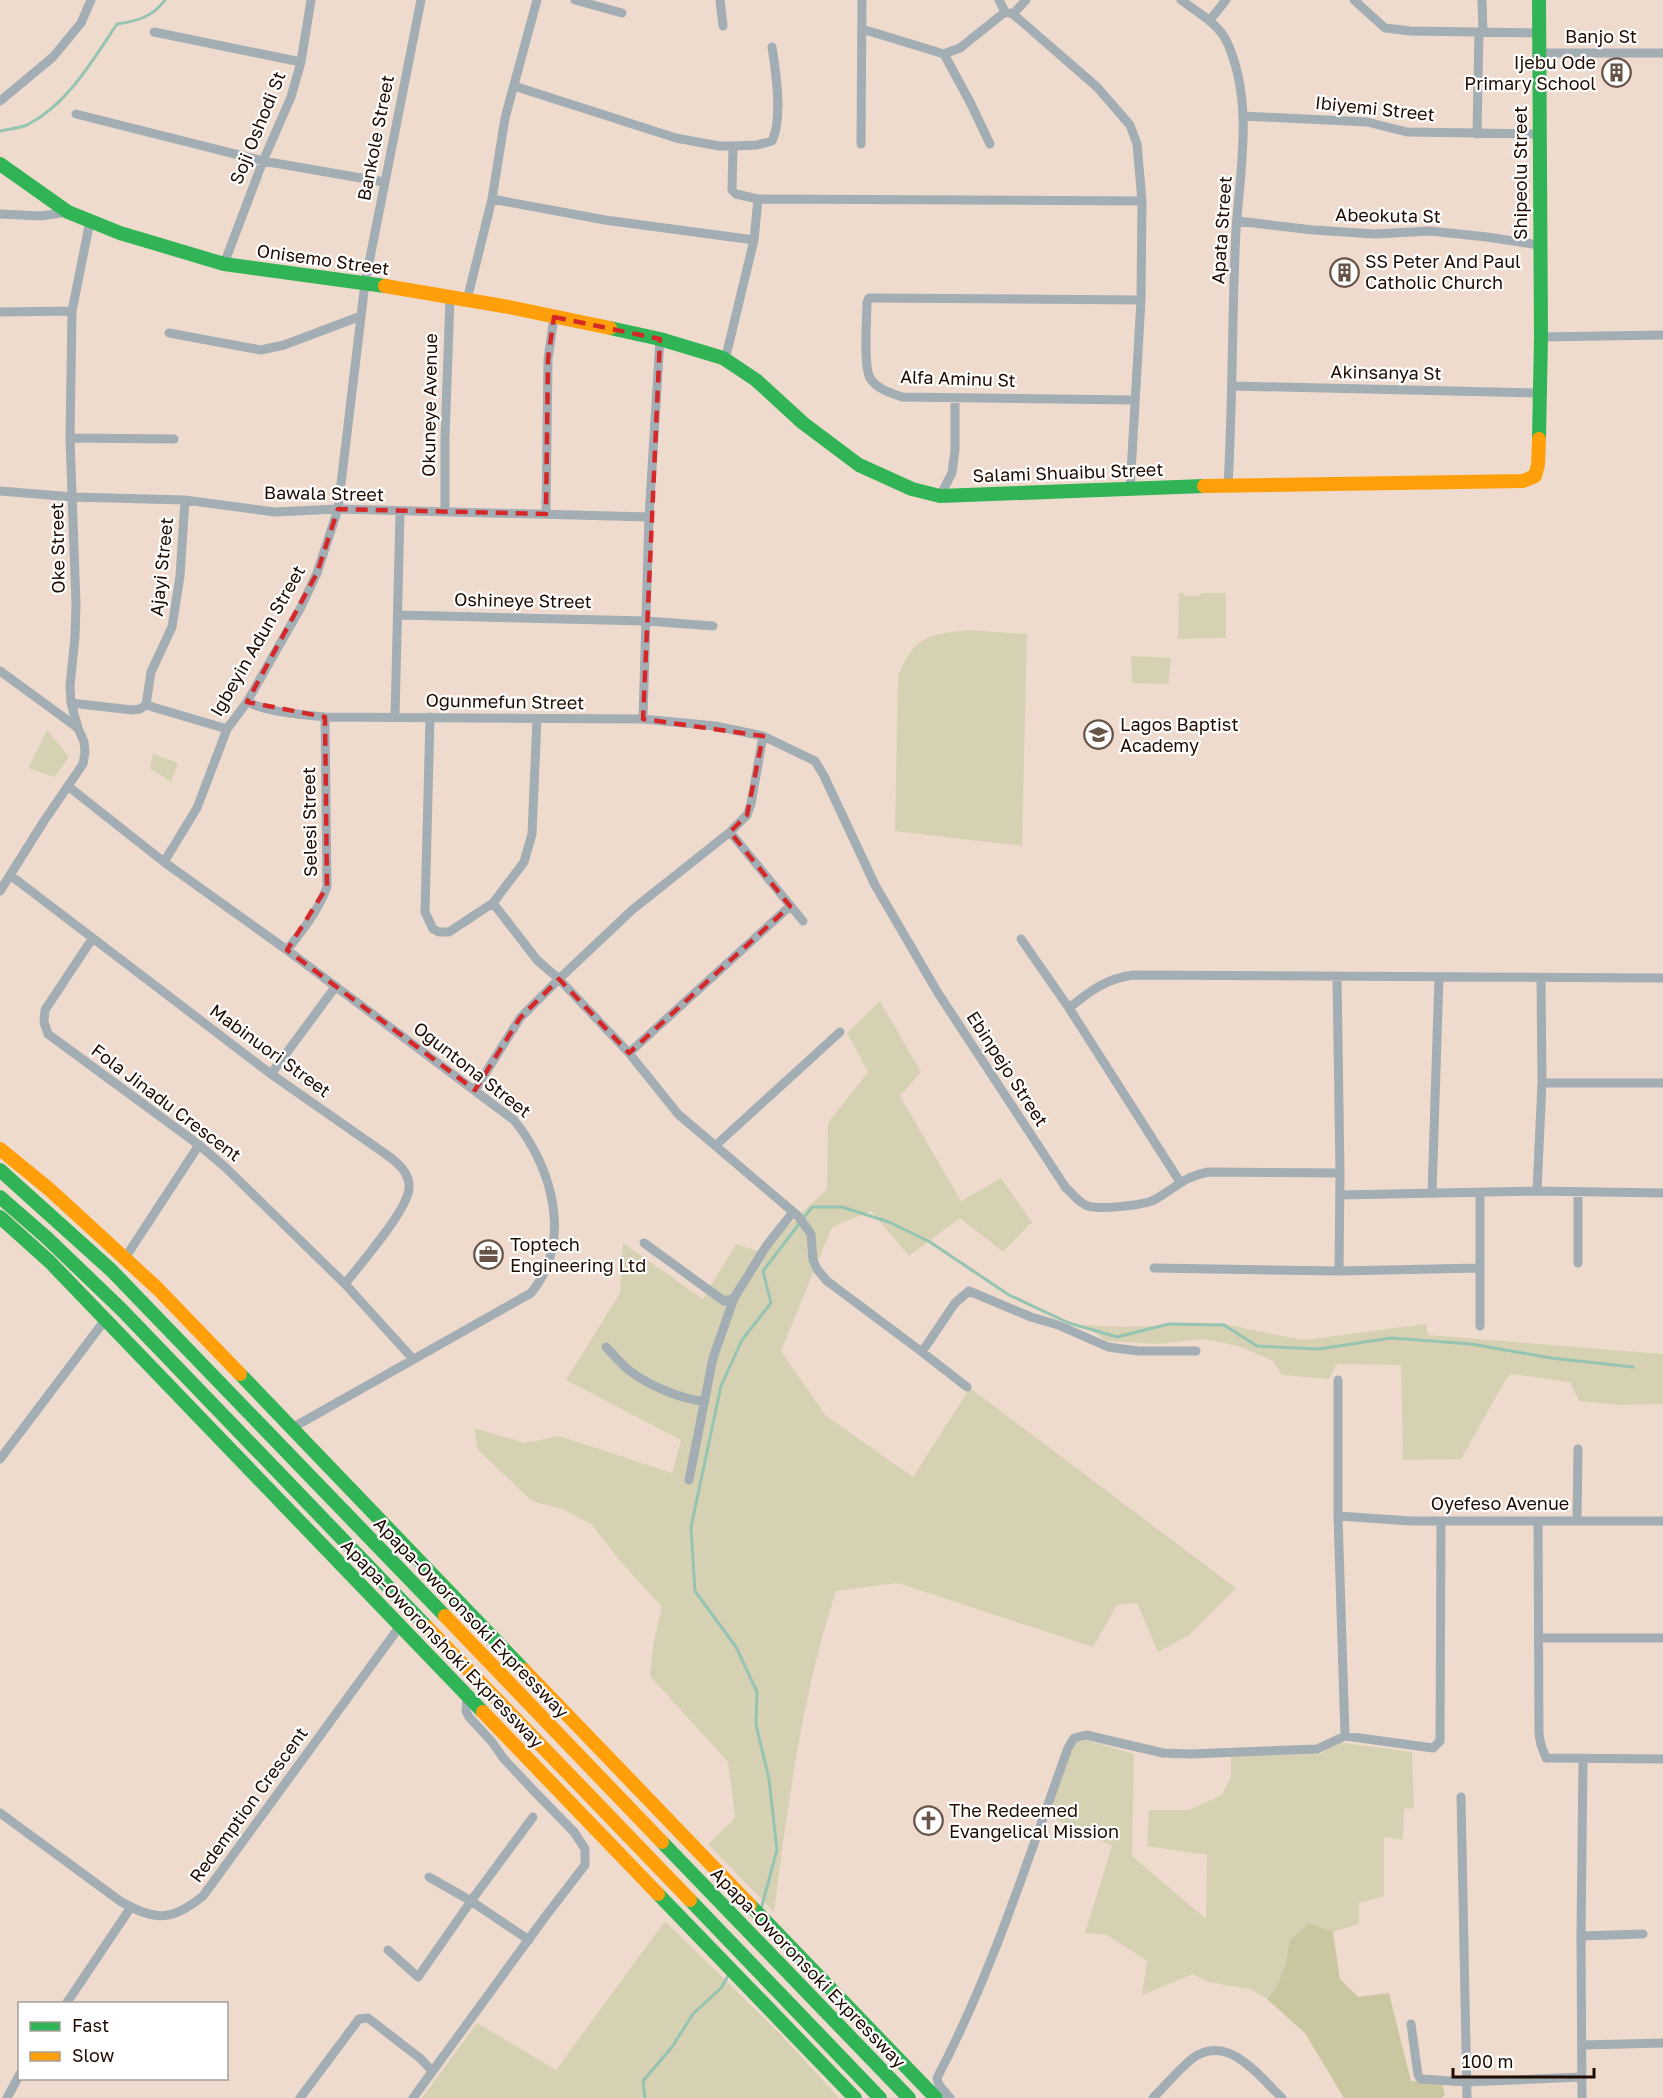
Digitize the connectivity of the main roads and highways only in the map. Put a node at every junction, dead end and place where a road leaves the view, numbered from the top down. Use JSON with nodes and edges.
{"nodes":[{"id":1,"x":1539,"y":0,"type":"edge"},
{"id":2,"x":0,"y":164,"type":"edge"},
{"id":3,"x":660,"y":339,"type":"joint"},
{"id":4,"x":1523,"y":481,"type":"joint"},
{"id":5,"x":0,"y":1149,"type":"edge"},
{"id":6,"x":0,"y":1170,"type":"edge"},
{"id":7,"x":0,"y":1197,"type":"edge"},
{"id":8,"x":0,"y":1217,"type":"edge"},
{"id":9,"x":855,"y":2098,"type":"edge"},
{"id":10,"x":880,"y":2098,"type":"edge"},
{"id":11,"x":909,"y":2098,"type":"edge"},
{"id":12,"x":936,"y":2098,"type":"edge"}],
"edges":[{"from":1,"to":4,"type":"main road","name":"Shipeolu Street"},
{"from":2,"to":3,"type":"main road","name":"Onisemo Street"},
{"from":3,"to":4,"type":"main road","name":"Salami Shuaibu Street"},
{"from":5,"to":12,"type":"main road","name":"Apapa-Oworonsoki Expressway"},
{"from":6,"to":11,"type":"main road","name":"Apapa-Oworonsoki Expressway"},
{"from":7,"to":10,"type":"main road"},
{"from":8,"to":9,"type":"main road","name":"Apapa-Oworonshoki Expressway"}]}
